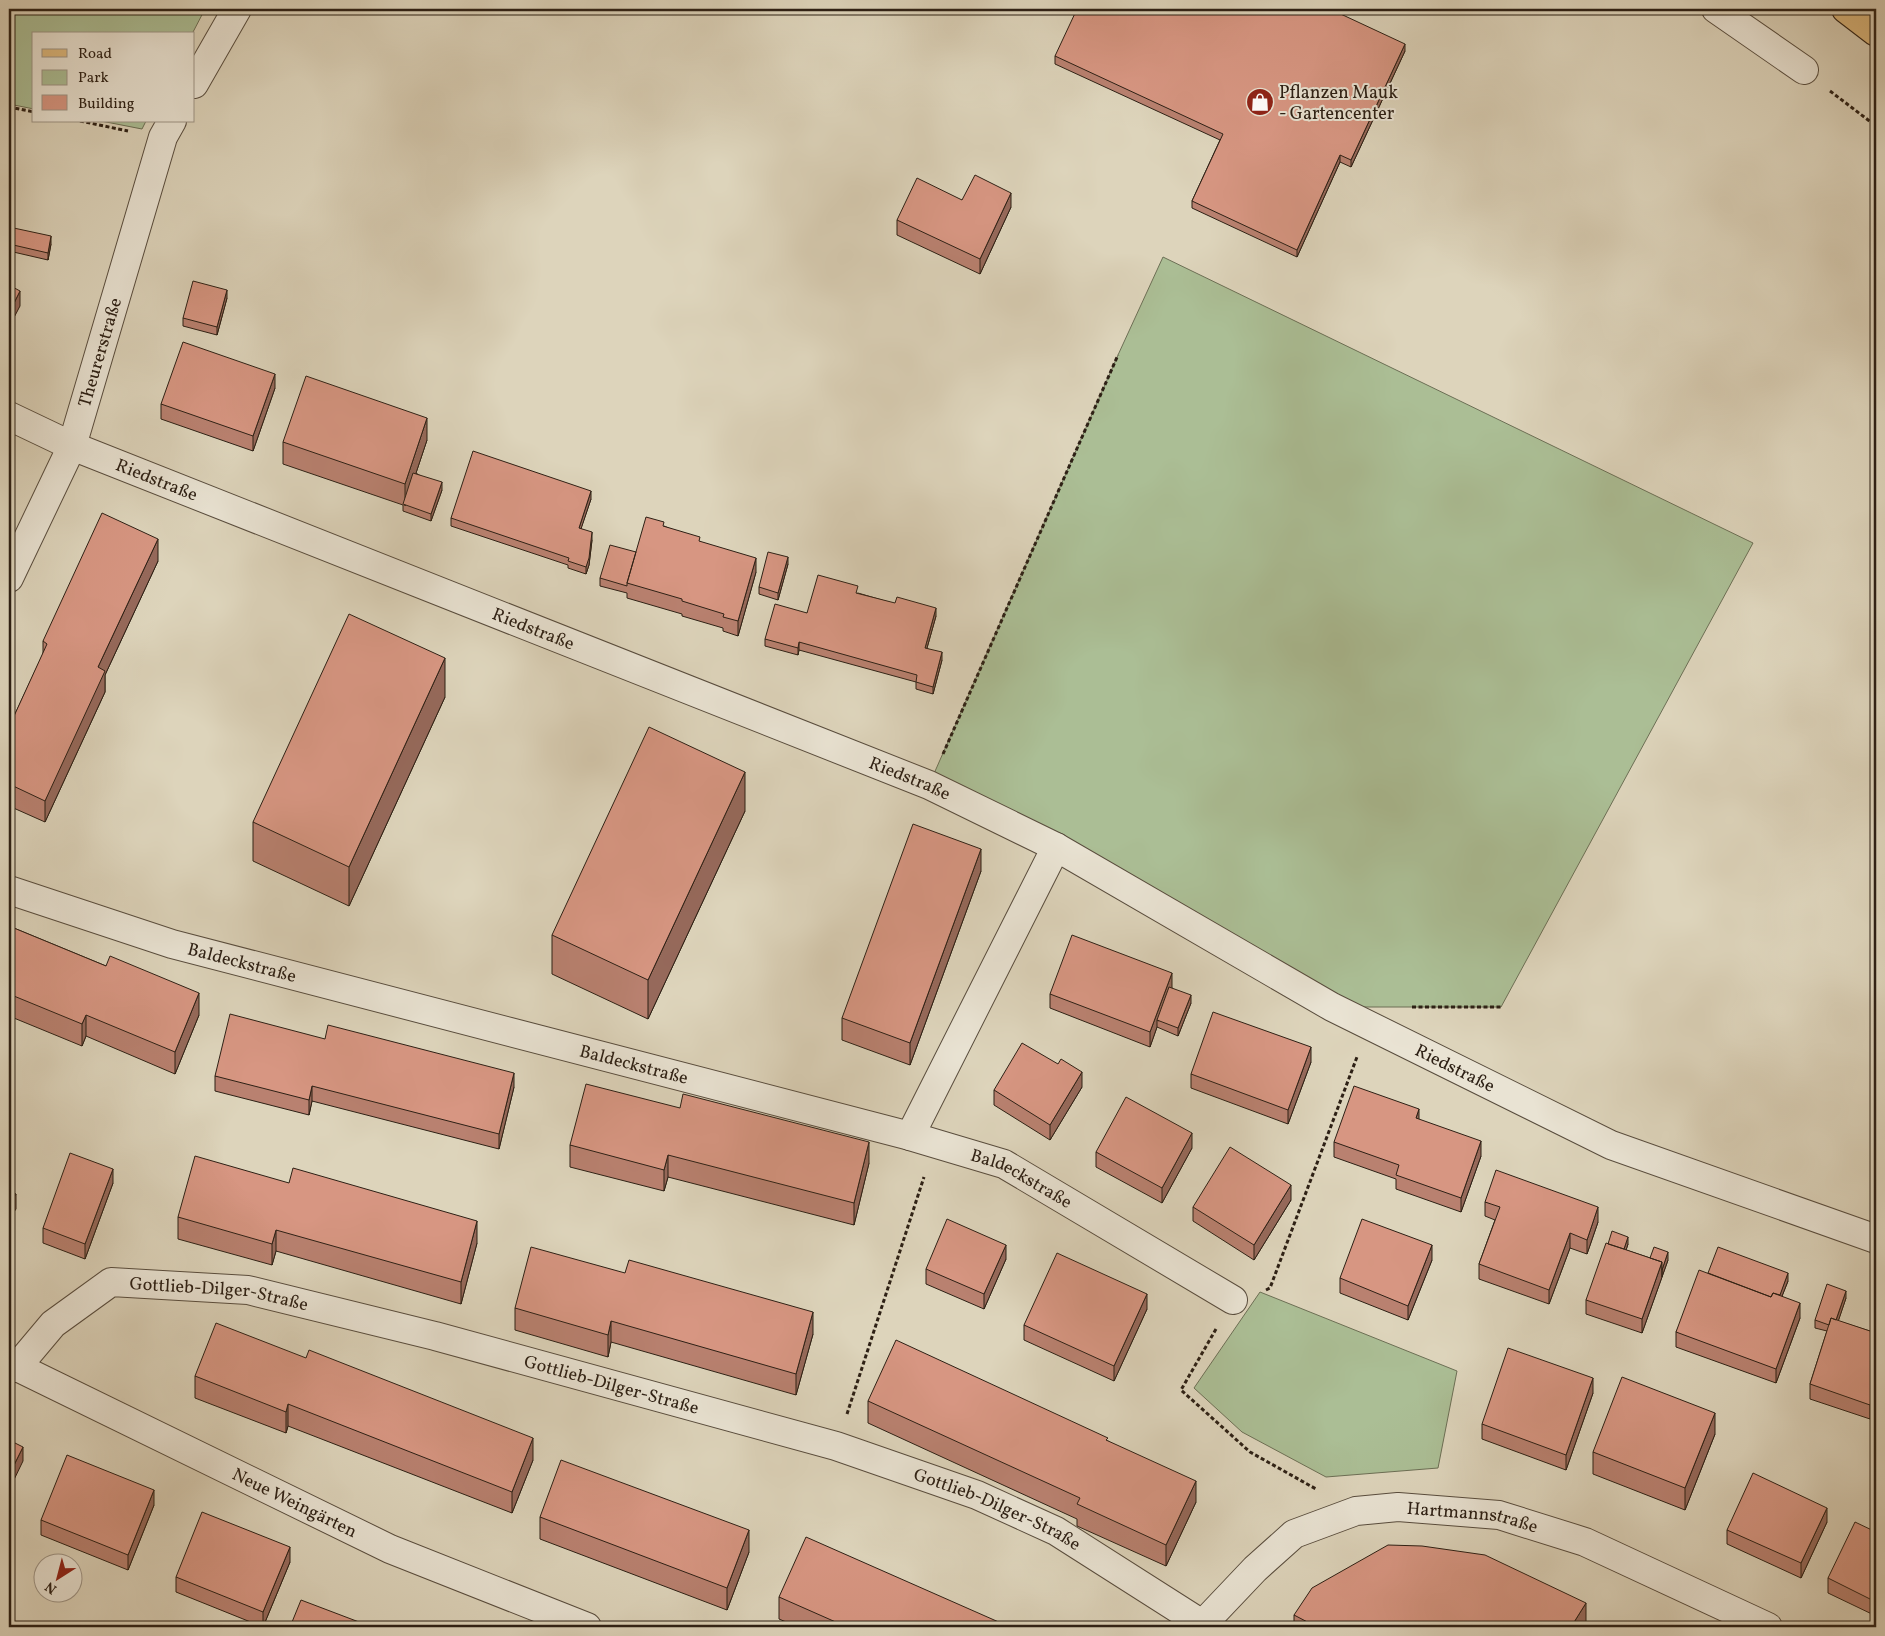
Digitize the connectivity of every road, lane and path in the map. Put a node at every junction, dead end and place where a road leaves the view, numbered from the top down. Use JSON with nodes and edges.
{"nodes":[{"id":1,"x":237,"y":9,"type":"edge"},
{"id":2,"x":1716,"y":9,"type":"edge"},
{"id":3,"x":1846,"y":9,"type":"edge"},
{"id":4,"x":1876,"y":32,"type":"edge"},
{"id":5,"x":1804,"y":70,"type":"joint"},
{"id":6,"x":195,"y":82,"type":"edge"},
{"id":7,"x":9,"y":108,"type":"edge"},
{"id":8,"x":32,"y":112,"type":"edge"},
{"id":9,"x":91,"y":122,"type":"edge"},
{"id":10,"x":1876,"y":126,"type":"edge"},
{"id":11,"x":168,"y":129,"type":"edge"},
{"id":12,"x":1118,"y":355,"type":"dead end"},
{"id":13,"x":9,"y":416,"type":"edge"},
{"id":14,"x":72,"y":446,"type":"junction"},
{"id":15,"x":9,"y":578,"type":"edge"},
{"id":16,"x":929,"y":784,"type":"junction"},
{"id":17,"x":1056,"y":847,"type":"junction"},
{"id":18,"x":9,"y":890,"type":"edge"},
{"id":19,"x":1411,"y":1007,"type":"dead end"},
{"id":20,"x":1501,"y":1007,"type":"dead end"},
{"id":21,"x":1368,"y":1026,"type":"junction"},
{"id":22,"x":910,"y":1136,"type":"junction"},
{"id":23,"x":920,"y":1191,"type":"dead end"},
{"id":24,"x":1876,"y":1239,"type":"edge"},
{"id":25,"x":1233,"y":1300,"type":"junction"},
{"id":26,"x":13,"y":1365,"type":"edge"},
{"id":27,"x":853,"y":1395,"type":"dead end"},
{"id":28,"x":1356,"y":1511,"type":"junction"},
{"id":29,"x":1201,"y":1626,"type":"edge"},
{"id":30,"x":587,"y":1627,"type":"edge"},
{"id":31,"x":1768,"y":1627,"type":"edge"}],
"edges":[{"from":1,"to":6,"type":"street"},
{"from":2,"to":5,"type":"street"},
{"from":3,"to":4,"type":"main road"},
{"from":5,"to":10,"type":"path"},
{"from":7,"to":8,"type":"path"},
{"from":9,"to":11,"type":"path"},
{"from":11,"to":14,"type":"street","name":"Theurerstraße"},
{"from":12,"to":16,"type":"path"},
{"from":13,"to":14,"type":"street","name":"Riedstraße"},
{"from":14,"to":15,"type":"street","name":"Theurerstraße"},
{"from":14,"to":16,"type":"street","name":"Riedstraße"},
{"from":16,"to":17,"type":"street","name":"Riedstraße"},
{"from":17,"to":21,"type":"street","name":"Riedstraße"},
{"from":17,"to":22,"type":"street"},
{"from":18,"to":22,"type":"street","name":"Baldeckstraße"},
{"from":19,"to":20,"type":"path"},
{"from":21,"to":24,"type":"street","name":"Riedstraße"},
{"from":21,"to":25,"type":"path"},
{"from":22,"to":25,"type":"street","name":"Baldeckstraße"},
{"from":23,"to":27,"type":"path"},
{"from":25,"to":28,"type":"path"},
{"from":26,"to":29,"type":"street","name":"Gottlieb-Dilger-Straße"},
{"from":26,"to":30,"type":"street","name":"Neue Weingärten"},
{"from":28,"to":29,"type":"street","name":"Hartmannstraße"},
{"from":28,"to":31,"type":"street","name":"Hartmannstraße"}]}
